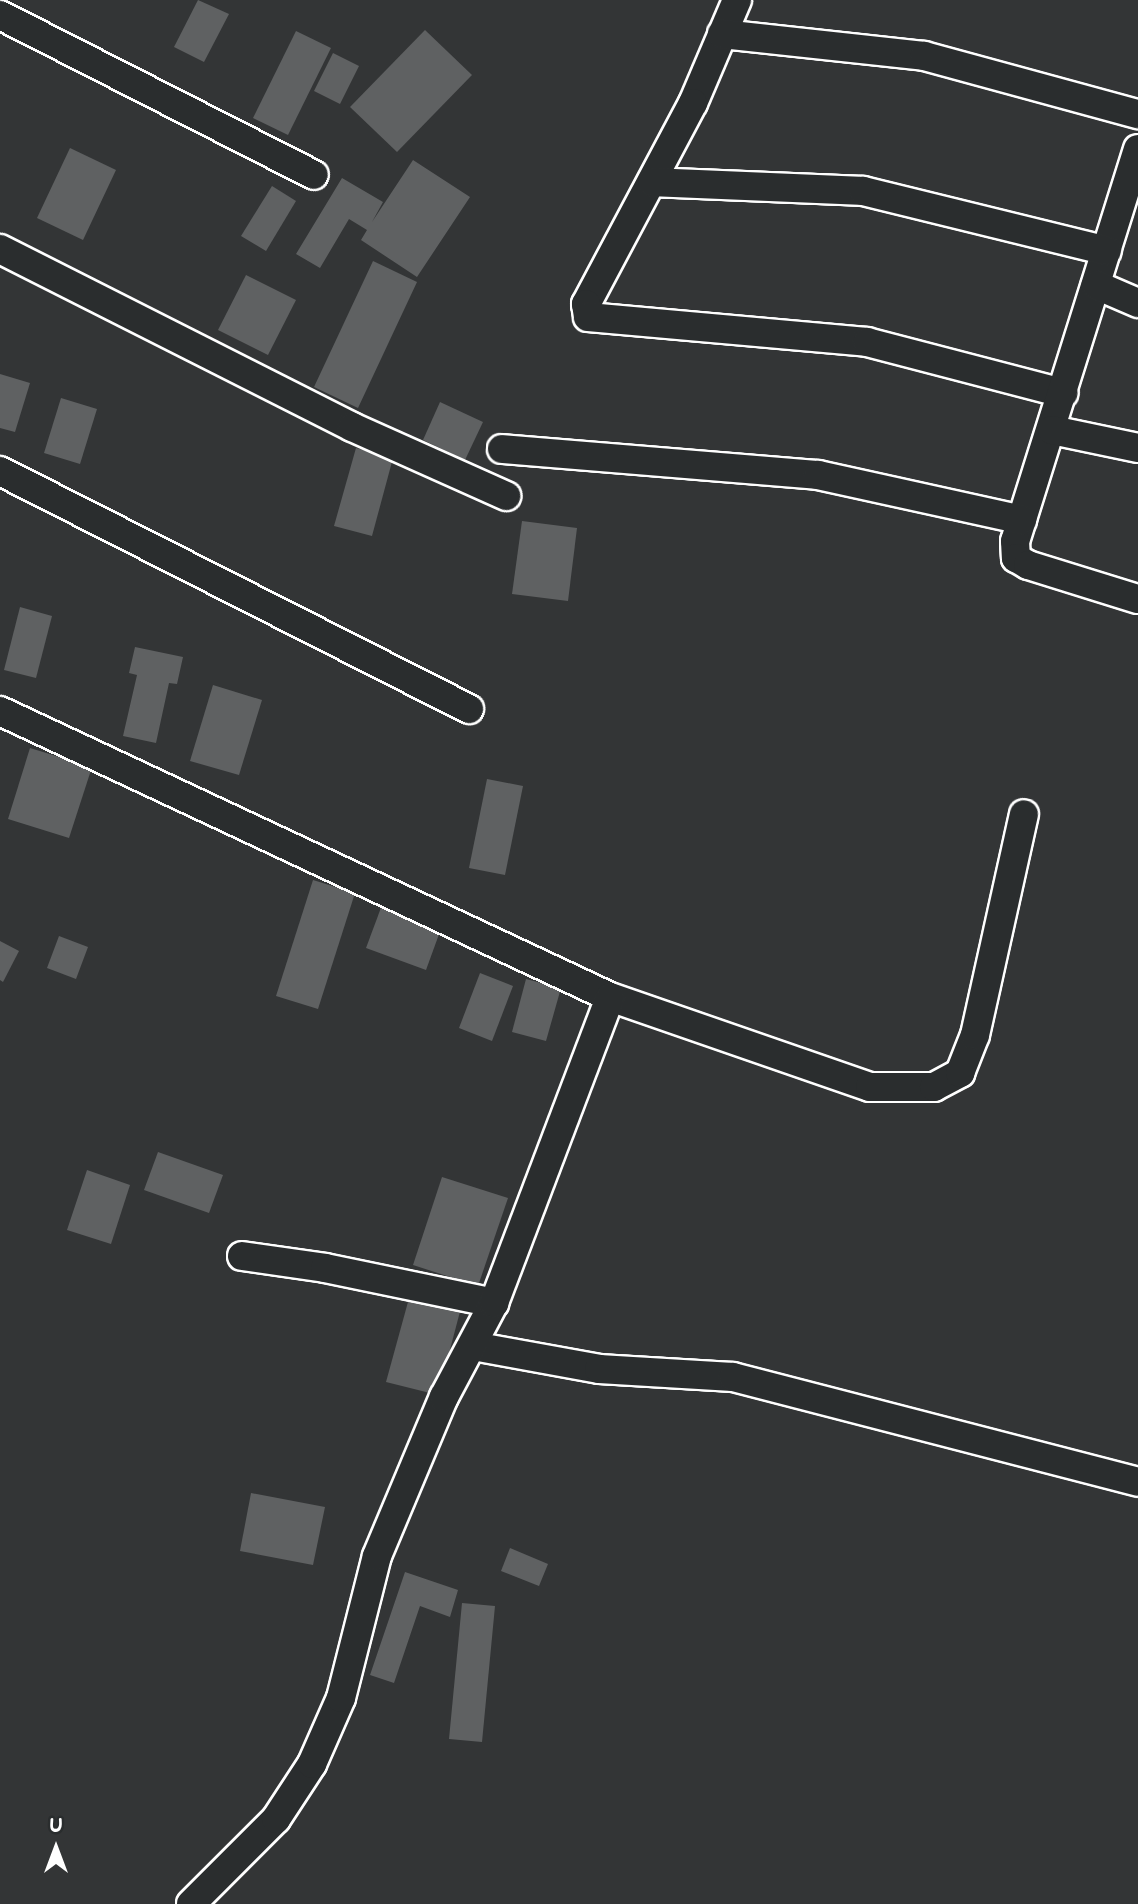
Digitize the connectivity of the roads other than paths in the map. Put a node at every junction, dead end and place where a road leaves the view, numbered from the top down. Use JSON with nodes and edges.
{"nodes":[{"id":1,"x":737,"y":0,"type":"edge"},
{"id":2,"x":0,"y":15,"type":"edge"},
{"id":3,"x":722,"y":34,"type":"junction"},
{"id":4,"x":1138,"y":114,"type":"edge"},
{"id":5,"x":1138,"y":151,"type":"edge"},
{"id":6,"x":314,"y":175,"type":"dead end"},
{"id":7,"x":652,"y":183,"type":"junction"},
{"id":8,"x":0,"y":249,"type":"edge"},
{"id":9,"x":1107,"y":251,"type":"junction"},
{"id":10,"x":1096,"y":285,"type":"junction"},
{"id":11,"x":1138,"y":303,"type":"edge"},
{"id":12,"x":1063,"y":393,"type":"junction"},
{"id":13,"x":1052,"y":430,"type":"junction"},
{"id":14,"x":1138,"y":448,"type":"edge"},
{"id":15,"x":502,"y":449,"type":"dead end"},
{"id":16,"x":0,"y":471,"type":"edge"},
{"id":17,"x":506,"y":496,"type":"dead end"},
{"id":18,"x":1022,"y":520,"type":"junction"},
{"id":19,"x":1138,"y":599,"type":"edge"},
{"id":20,"x":470,"y":709,"type":"dead end"},
{"id":21,"x":0,"y":710,"type":"edge"},
{"id":22,"x":1024,"y":814,"type":"dead end"},
{"id":23,"x":610,"y":998,"type":"junction"},
{"id":24,"x":243,"y":1256,"type":"dead end"},
{"id":25,"x":494,"y":1303,"type":"junction"},
{"id":26,"x":473,"y":1346,"type":"junction"},
{"id":27,"x":1138,"y":1482,"type":"edge"},
{"id":28,"x":191,"y":1904,"type":"edge"}],
"edges":[{"from":1,"to":3,"type":"street"},
{"from":2,"to":6,"type":"street"},
{"from":3,"to":4,"type":"street"},
{"from":3,"to":7,"type":"street"},
{"from":5,"to":9,"type":"street"},
{"from":7,"to":9,"type":"street"},
{"from":7,"to":12,"type":"street"},
{"from":8,"to":17,"type":"street"},
{"from":9,"to":10,"type":"street"},
{"from":10,"to":11,"type":"street"},
{"from":10,"to":12,"type":"street"},
{"from":12,"to":13,"type":"street"},
{"from":13,"to":14,"type":"street"},
{"from":13,"to":18,"type":"street"},
{"from":15,"to":18,"type":"street"},
{"from":16,"to":20,"type":"street"},
{"from":18,"to":19,"type":"street"},
{"from":21,"to":23,"type":"street"},
{"from":22,"to":23,"type":"street"},
{"from":23,"to":25,"type":"street"},
{"from":24,"to":25,"type":"street"},
{"from":25,"to":26,"type":"street"},
{"from":26,"to":27,"type":"street"},
{"from":26,"to":28,"type":"street"}]}
